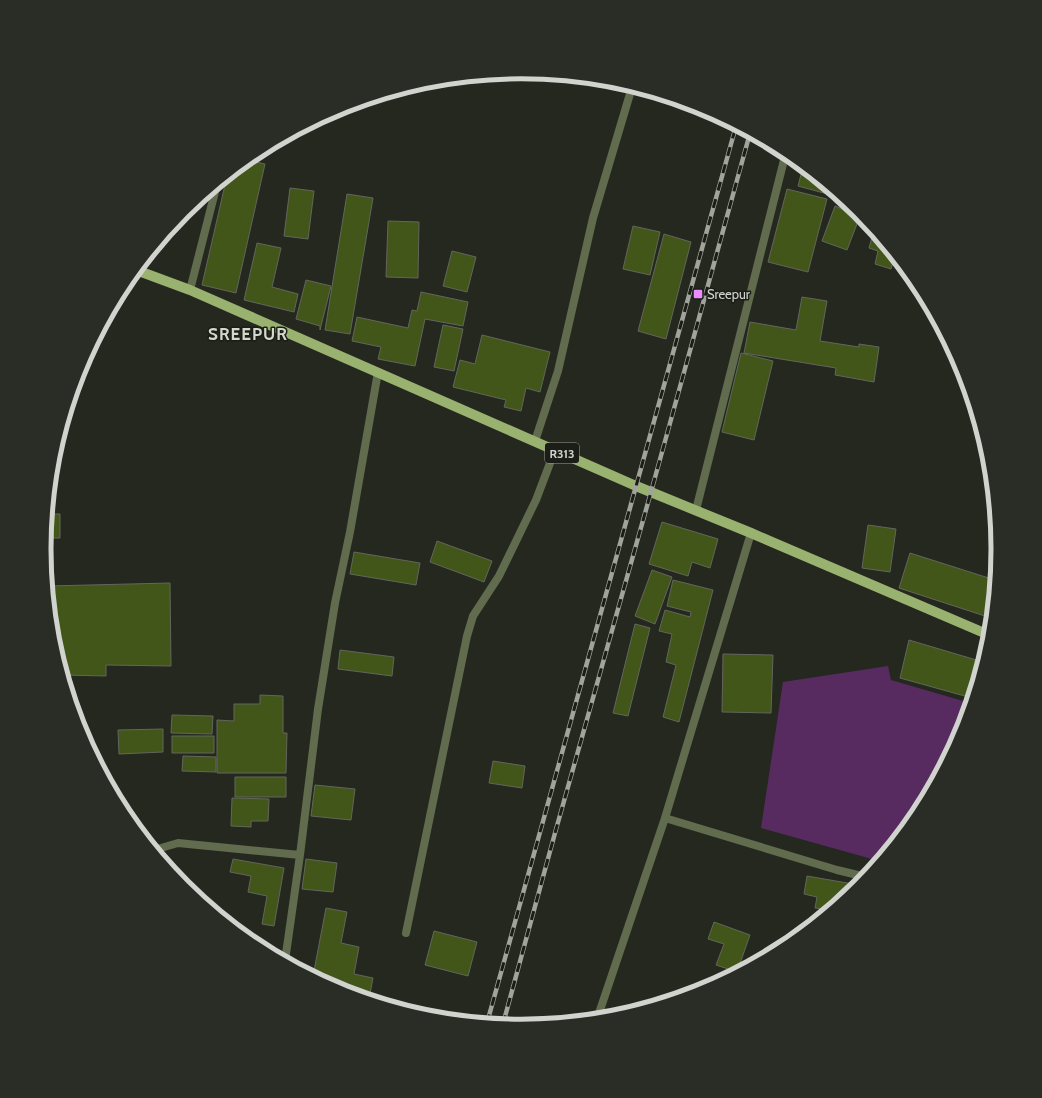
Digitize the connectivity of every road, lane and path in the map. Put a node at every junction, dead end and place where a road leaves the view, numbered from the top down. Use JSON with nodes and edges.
{"nodes":[{"id":1,"x":630,"y":92,"type":"edge"},
{"id":2,"x":784,"y":160,"type":"edge"},
{"id":3,"x":215,"y":193,"type":"edge"},
{"id":4,"x":141,"y":272,"type":"edge"},
{"id":5,"x":190,"y":290,"type":"junction"},
{"id":6,"x":378,"y":372,"type":"junction"},
{"id":7,"x":535,"y":441,"type":"junction"},
{"id":8,"x":555,"y":450,"type":"junction"},
{"id":9,"x":696,"y":510,"type":"junction"},
{"id":10,"x":751,"y":533,"type":"junction"},
{"id":11,"x":983,"y":632,"type":"edge"},
{"id":12,"x":664,"y":818,"type":"junction"},
{"id":13,"x":159,"y":848,"type":"edge"},
{"id":14,"x":300,"y":855,"type":"junction"},
{"id":15,"x":859,"y":875,"type":"edge"},
{"id":16,"x":406,"y":933,"type":"dead end"},
{"id":17,"x":286,"y":956,"type":"edge"},
{"id":18,"x":599,"y":1012,"type":"edge"}],
"edges":[{"from":1,"to":7,"type":"street"},
{"from":2,"to":9,"type":"street"},
{"from":3,"to":5,"type":"street"},
{"from":4,"to":5,"type":"main road","number":"R313"},
{"from":5,"to":6,"type":"main road","number":"R313"},
{"from":6,"to":7,"type":"main road","number":"R313"},
{"from":6,"to":14,"type":"street"},
{"from":7,"to":8,"type":"main road","number":"R313"},
{"from":8,"to":9,"type":"main road","number":"R313"},
{"from":8,"to":16,"type":"street"},
{"from":9,"to":10,"type":"main road","number":"R313"},
{"from":10,"to":11,"type":"main road","number":"R313"},
{"from":10,"to":12,"type":"street"},
{"from":12,"to":15,"type":"street"},
{"from":12,"to":18,"type":"street"},
{"from":13,"to":14,"type":"street"},
{"from":14,"to":17,"type":"street"}]}
